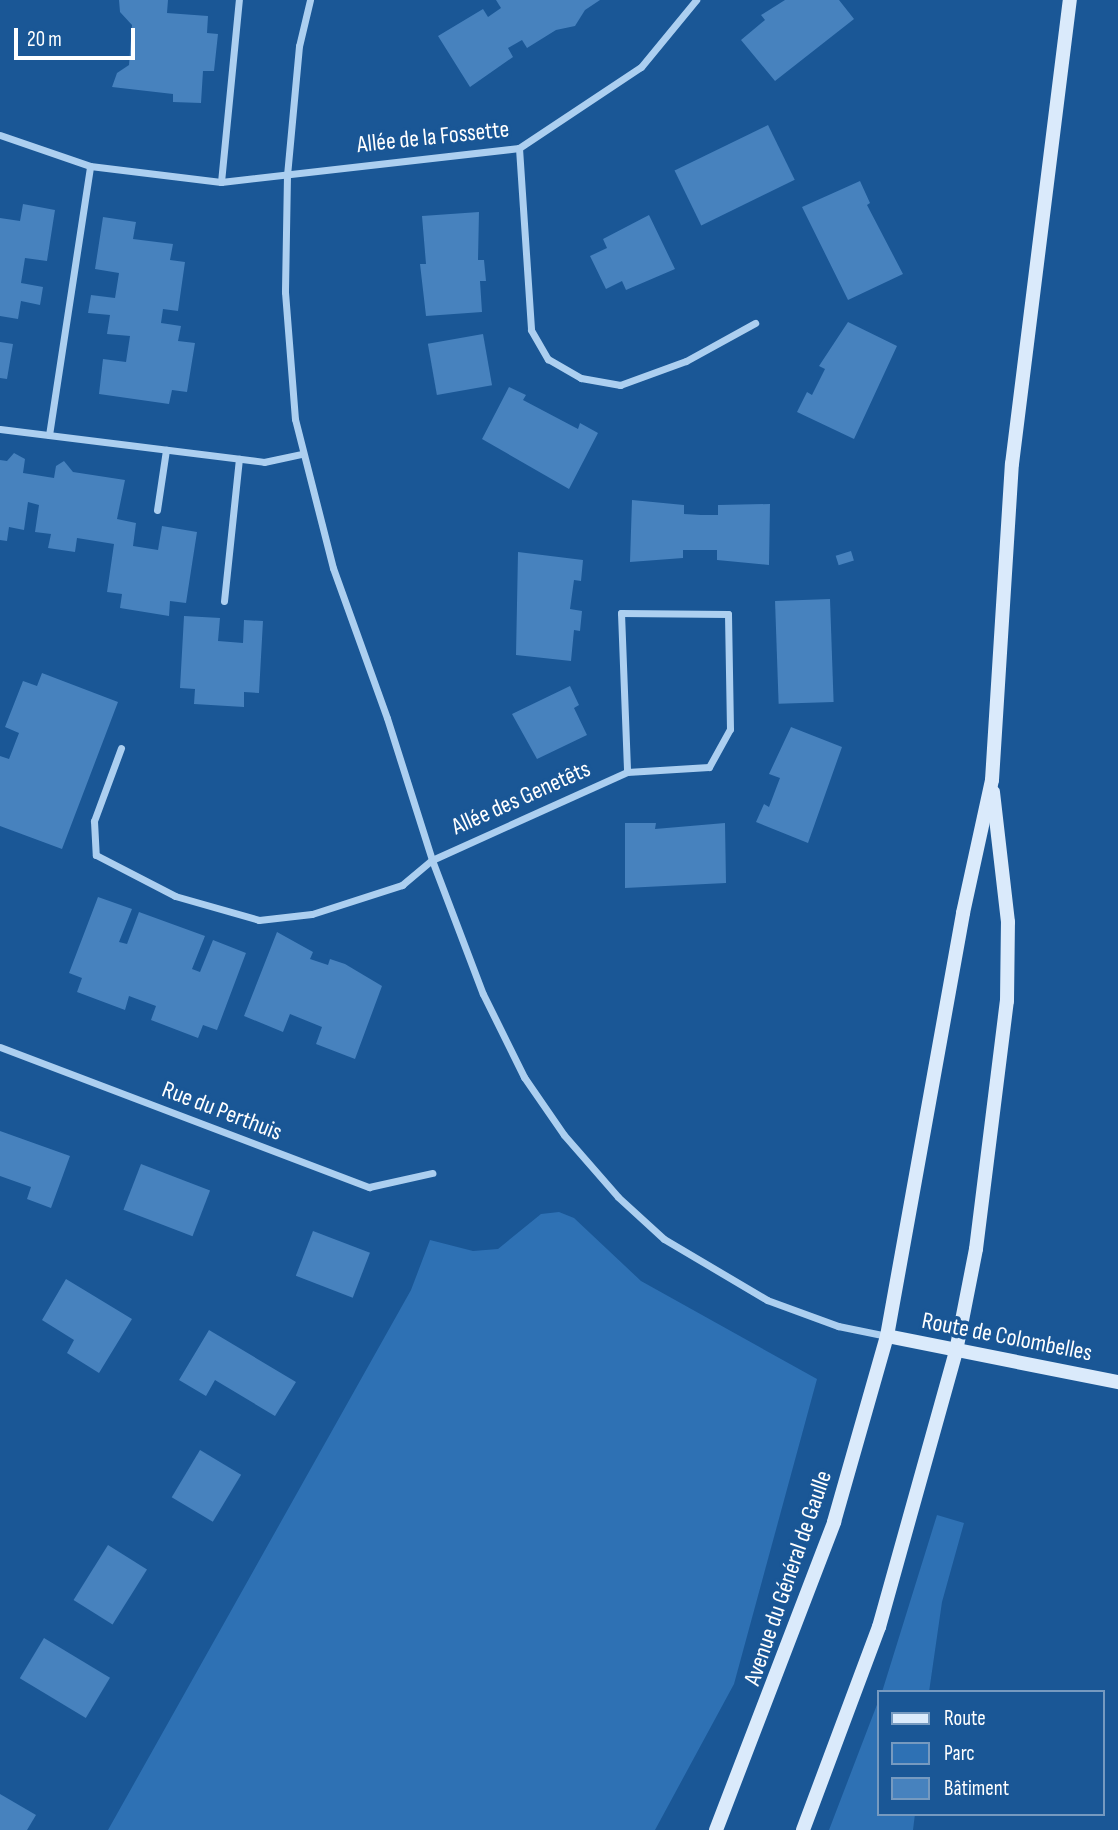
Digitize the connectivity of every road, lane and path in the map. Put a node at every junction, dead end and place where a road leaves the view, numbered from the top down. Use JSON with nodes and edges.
{"nodes":[{"id":1,"x":239,"y":0,"type":"edge"},
{"id":2,"x":310,"y":0,"type":"edge"},
{"id":3,"x":696,"y":0,"type":"edge"},
{"id":4,"x":1070,"y":0,"type":"edge"},
{"id":5,"x":0,"y":135,"type":"edge"},
{"id":6,"x":519,"y":148,"type":"junction"},
{"id":7,"x":90,"y":166,"type":"junction"},
{"id":8,"x":287,"y":175,"type":"junction"},
{"id":9,"x":222,"y":182,"type":"junction"},
{"id":10,"x":755,"y":323,"type":"dead end"},
{"id":11,"x":0,"y":429,"type":"edge"},
{"id":12,"x":49,"y":435,"type":"junction"},
{"id":13,"x":166,"y":450,"type":"junction"},
{"id":14,"x":303,"y":454,"type":"junction"},
{"id":15,"x":239,"y":459,"type":"junction"},
{"id":16,"x":157,"y":510,"type":"dead end"},
{"id":17,"x":224,"y":601,"type":"dead end"},
{"id":18,"x":121,"y":748,"type":"dead end"},
{"id":19,"x":627,"y":772,"type":"junction"},
{"id":20,"x":992,"y":780,"type":"junction"},
{"id":21,"x":432,"y":860,"type":"junction"},
{"id":22,"x":0,"y":1047,"type":"edge"},
{"id":23,"x":432,"y":1173,"type":"dead end"},
{"id":24,"x":887,"y":1336,"type":"junction"},
{"id":25,"x":956,"y":1351,"type":"junction"},
{"id":26,"x":1118,"y":1382,"type":"edge"},
{"id":27,"x":716,"y":1830,"type":"edge"},
{"id":28,"x":803,"y":1830,"type":"edge"}],
"edges":[{"from":1,"to":9,"type":"street"},
{"from":2,"to":8,"type":"street"},
{"from":3,"to":6,"type":"street","name":"Allée de la Fossette"},
{"from":4,"to":20,"type":"main road"},
{"from":5,"to":7,"type":"street","name":"Allée de la Fossette"},
{"from":6,"to":8,"type":"street","name":"Allée de la Fossette"},
{"from":6,"to":10,"type":"street"},
{"from":7,"to":9,"type":"street","name":"Allée de la Fossette"},
{"from":7,"to":12,"type":"street"},
{"from":8,"to":9,"type":"street","name":"Allée de la Fossette"},
{"from":8,"to":14,"type":"street"},
{"from":11,"to":12,"type":"street"},
{"from":12,"to":13,"type":"street"},
{"from":13,"to":15,"type":"street"},
{"from":13,"to":16,"type":"street"},
{"from":14,"to":15,"type":"street"},
{"from":14,"to":21,"type":"street"},
{"from":15,"to":17,"type":"street"},
{"from":18,"to":21,"type":"street","name":"Allée des Genetêts"},
{"from":19,"to":19,"type":"street","name":"Allée des Genetêts"},
{"from":19,"to":21,"type":"street","name":"Allée des Genetêts"},
{"from":20,"to":24,"type":"main road","name":"Avenue du Général de Gaulle"},
{"from":20,"to":25,"type":"main road"},
{"from":21,"to":24,"type":"street"},
{"from":22,"to":23,"type":"street","name":"Rue du Perthuis"},
{"from":24,"to":25,"type":"main road","name":"Route de Colombelles"},
{"from":24,"to":27,"type":"main road","name":"Avenue du Général de Gaulle"},
{"from":25,"to":26,"type":"main road","name":"Route de Colombelles"},
{"from":25,"to":28,"type":"main road"}]}
